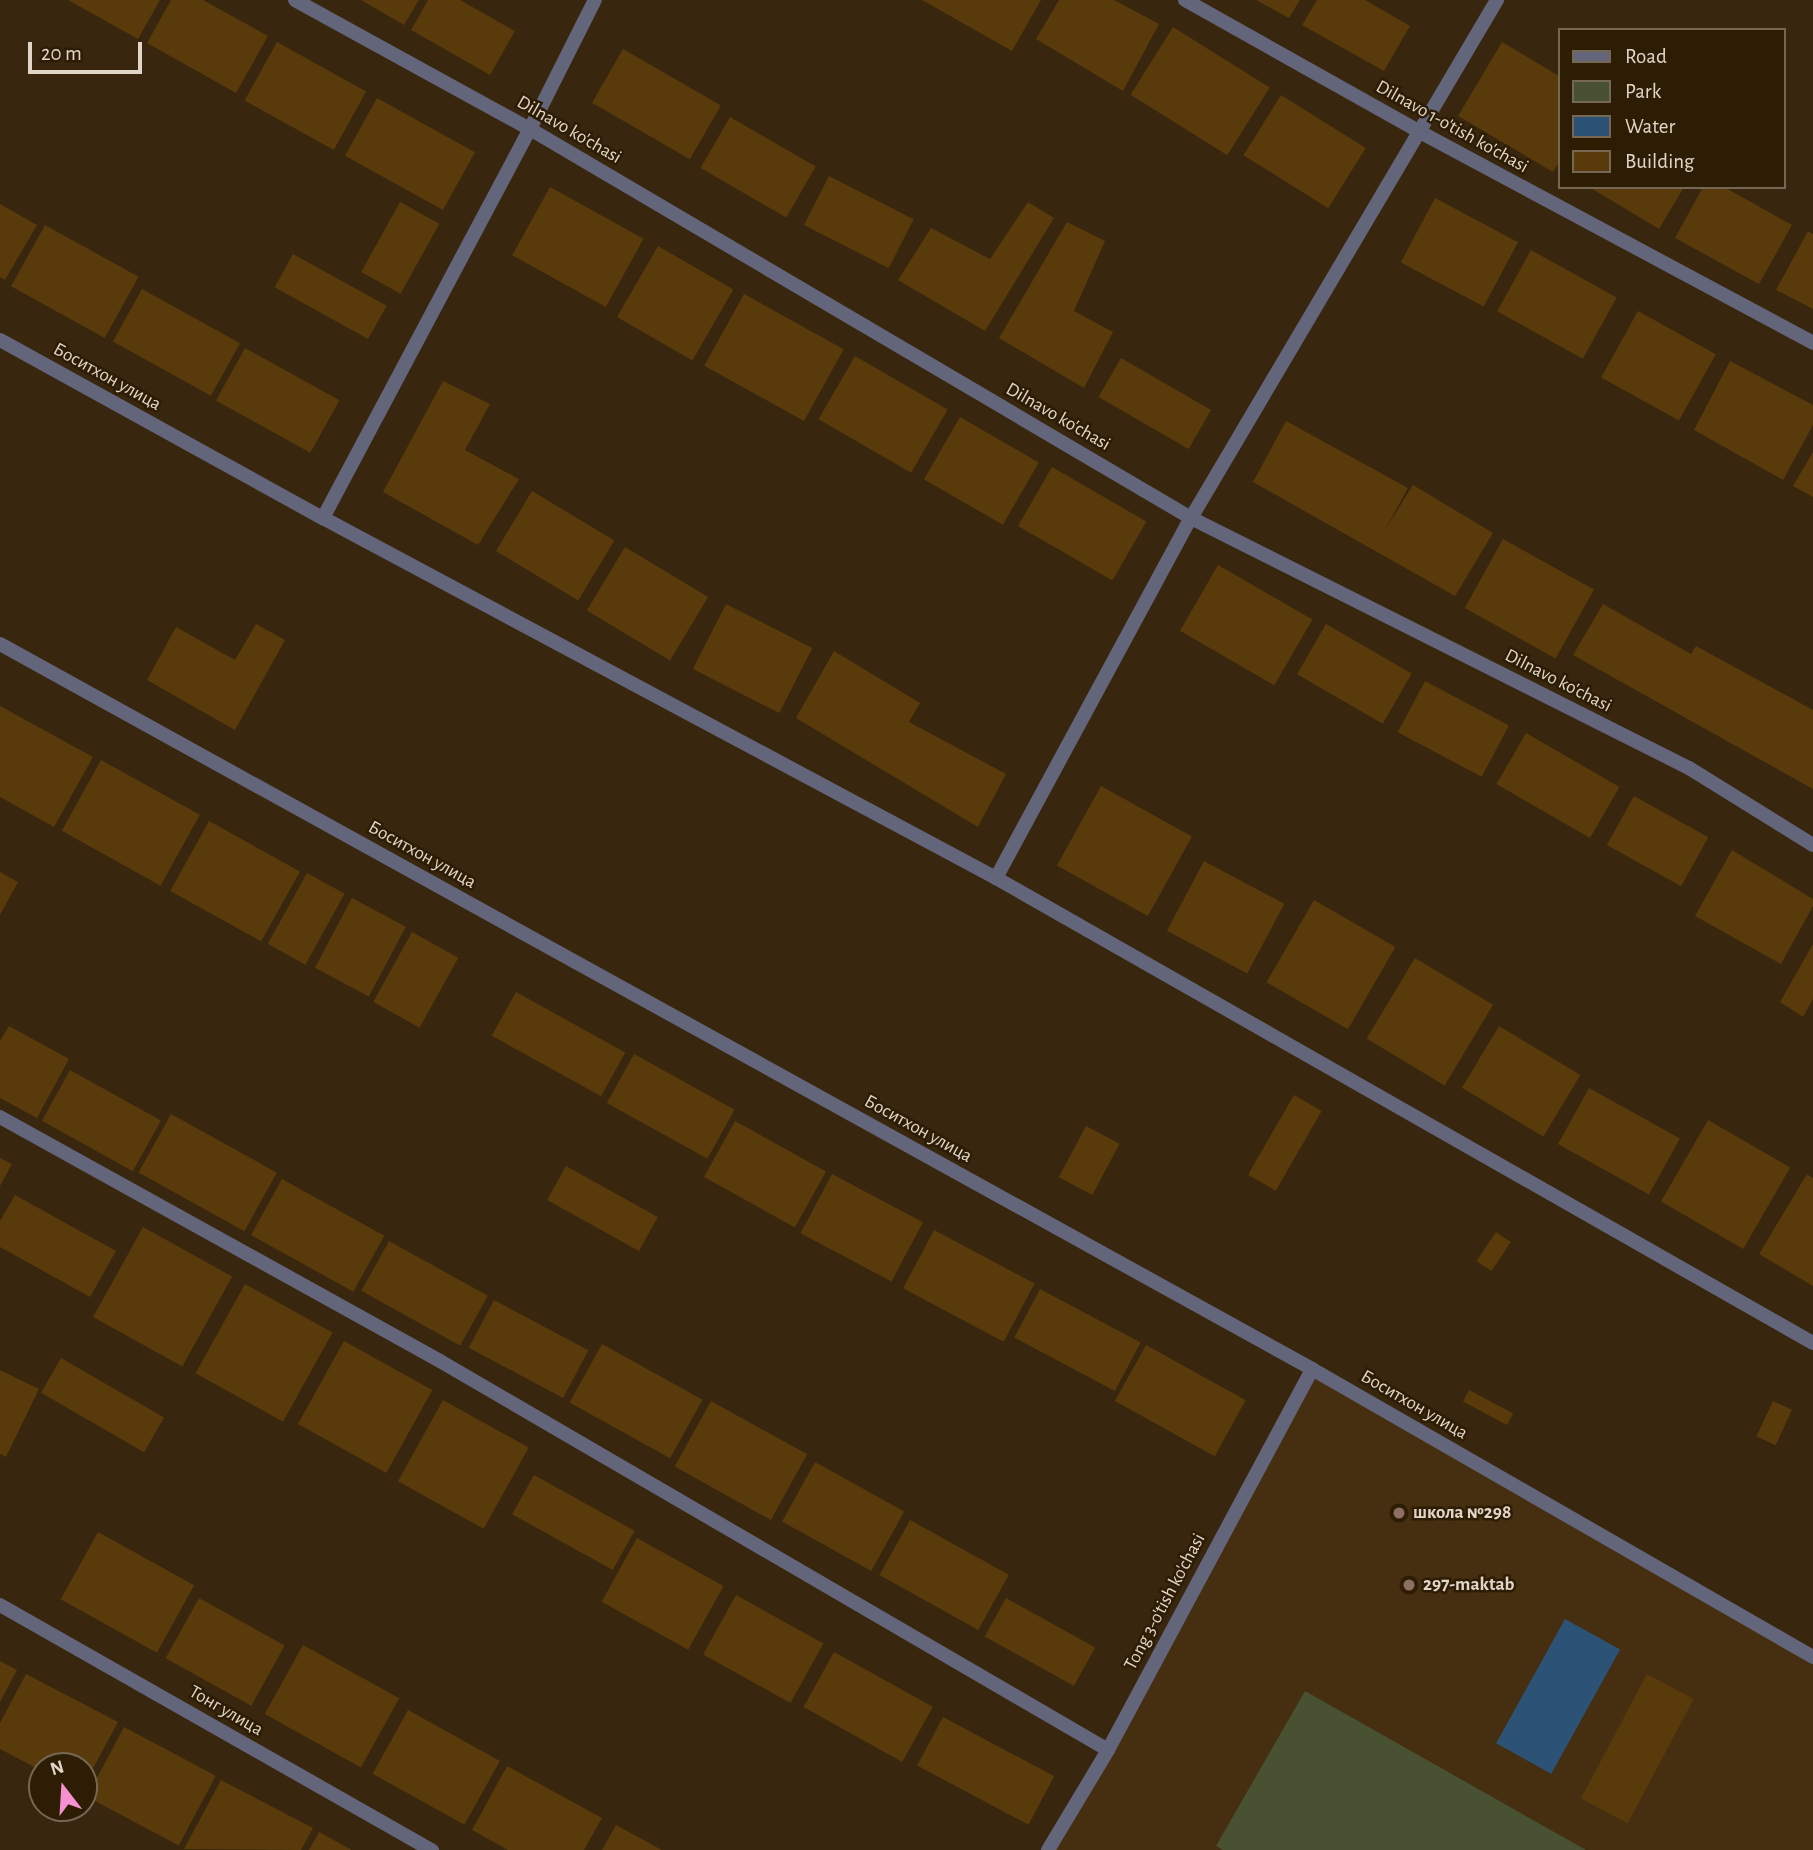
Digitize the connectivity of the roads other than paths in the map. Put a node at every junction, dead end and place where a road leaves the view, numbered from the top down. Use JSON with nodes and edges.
{"nodes":[{"id":1,"x":295,"y":0,"type":"edge"},
{"id":2,"x":595,"y":0,"type":"edge"},
{"id":3,"x":1185,"y":0,"type":"edge"},
{"id":4,"x":1497,"y":0,"type":"edge"},
{"id":5,"x":530,"y":129,"type":"junction"},
{"id":6,"x":1420,"y":132,"type":"junction"},
{"id":7,"x":0,"y":340,"type":"edge"},
{"id":8,"x":1813,"y":343,"type":"edge"},
{"id":9,"x":323,"y":518,"type":"junction"},
{"id":10,"x":1191,"y":518,"type":"junction"},
{"id":11,"x":0,"y":644,"type":"edge"},
{"id":12,"x":1813,"y":845,"type":"edge"},
{"id":13,"x":996,"y":878,"type":"junction"},
{"id":14,"x":0,"y":1117,"type":"edge"},
{"id":15,"x":1813,"y":1343,"type":"edge"},
{"id":16,"x":1312,"y":1369,"type":"junction"},
{"id":17,"x":0,"y":1605,"type":"edge"},
{"id":18,"x":1813,"y":1657,"type":"edge"},
{"id":19,"x":1108,"y":1750,"type":"junction"},
{"id":20,"x":432,"y":1850,"type":"edge"},
{"id":21,"x":1048,"y":1850,"type":"edge"}],
"edges":[{"from":1,"to":5,"type":"street","name":"Dilnavo ko'chasi"},
{"from":2,"to":5,"type":"street"},
{"from":3,"to":6,"type":"street","name":"Dilnavo 1-o'tish ko'chasi"},
{"from":4,"to":6,"type":"street"},
{"from":5,"to":9,"type":"street"},
{"from":5,"to":10,"type":"street","name":"Dilnavo ko'chasi"},
{"from":6,"to":8,"type":"street","name":"Dilnavo 1-o'tish ko'chasi"},
{"from":6,"to":10,"type":"street"},
{"from":7,"to":9,"type":"street","name":"Боситхон улица"},
{"from":9,"to":13,"type":"street","name":"Боситхон улица"},
{"from":10,"to":12,"type":"street","name":"Dilnavo ko'chasi"},
{"from":10,"to":13,"type":"street"},
{"from":11,"to":16,"type":"street","name":"Боситхон улица"},
{"from":13,"to":15,"type":"street","name":"Боситхон улица"},
{"from":14,"to":19,"type":"street"},
{"from":16,"to":18,"type":"street","name":"Боситхон улица"},
{"from":16,"to":19,"type":"street","name":"Tong 3-o'tish ko'chasi"},
{"from":17,"to":20,"type":"street","name":"Тонг улица"},
{"from":19,"to":21,"type":"street","name":"Tong 3-o'tish ko'chasi"}]}
